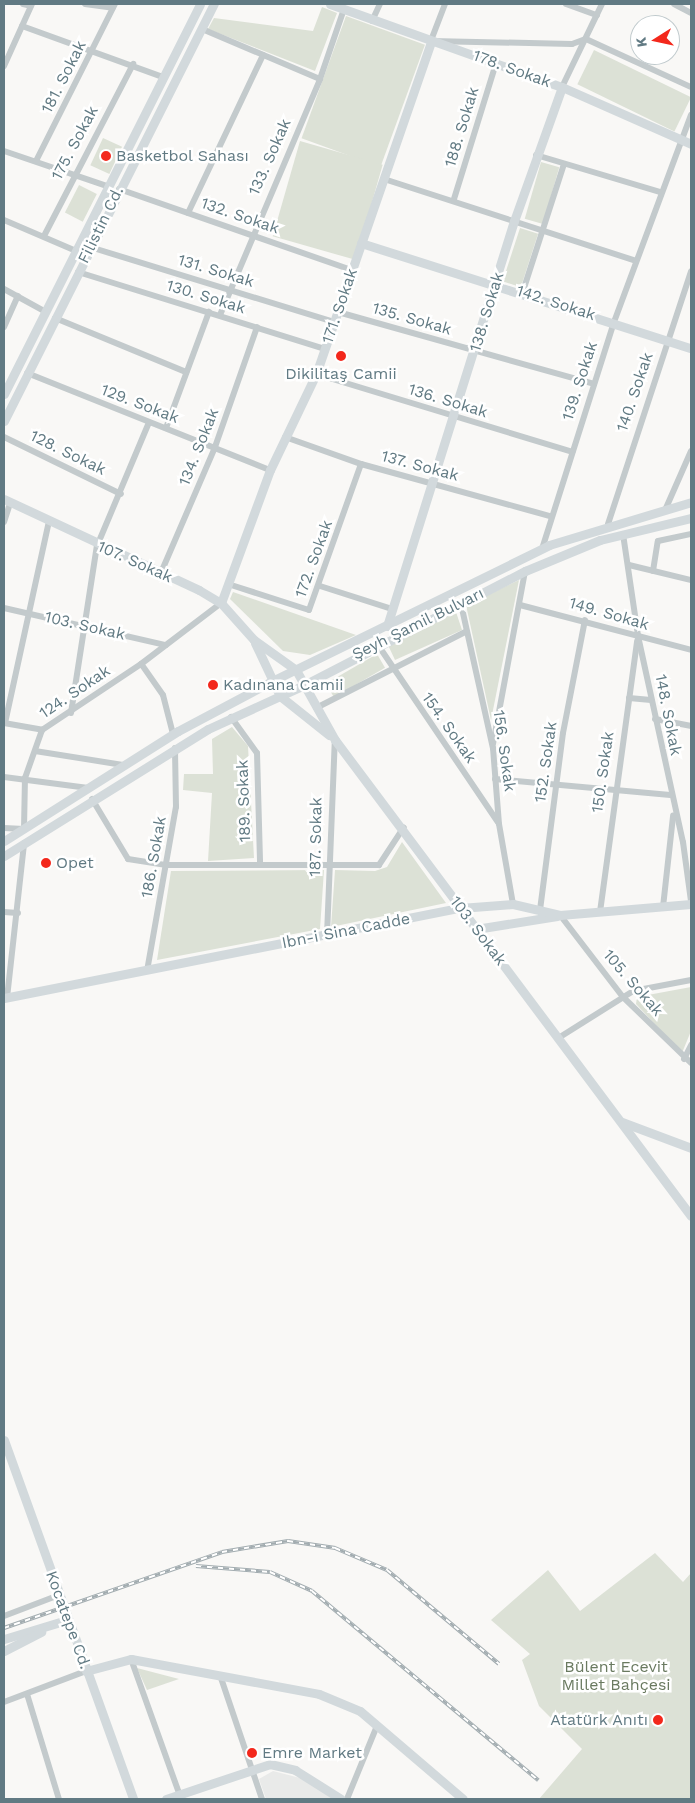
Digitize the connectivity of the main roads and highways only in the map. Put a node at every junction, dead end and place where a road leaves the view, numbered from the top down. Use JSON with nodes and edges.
{"nodes":[{"id":1,"x":200,"y":4,"type":"edge"},
{"id":2,"x":214,"y":4,"type":"edge"},
{"id":3,"x":330,"y":4,"type":"edge"},
{"id":4,"x":431,"y":41,"type":"junction"},
{"id":5,"x":562,"y":87,"type":"junction"},
{"id":6,"x":691,"y":144,"type":"edge"},
{"id":7,"x":362,"y":243,"type":"junction"},
{"id":8,"x":495,"y":283,"type":"junction"},
{"id":9,"x":691,"y":348,"type":"edge"},
{"id":10,"x":6,"y":383,"type":"edge"},
{"id":11,"x":4,"y":394,"type":"edge"},
{"id":12,"x":4,"y":421,"type":"edge"},
{"id":13,"x":7,"y":502,"type":"edge"},
{"id":14,"x":691,"y":502,"type":"edge"},
{"id":15,"x":691,"y":518,"type":"edge"},
{"id":16,"x":221,"y":603,"type":"junction"},
{"id":17,"x":387,"y":626,"type":"junction"},
{"id":18,"x":254,"y":640,"type":"junction"},
{"id":19,"x":296,"y":670,"type":"junction"},
{"id":20,"x":272,"y":681,"type":"junction"},
{"id":21,"x":304,"y":685,"type":"junction"},
{"id":22,"x":280,"y":696,"type":"junction"},
{"id":23,"x":335,"y":740,"type":"junction"},
{"id":24,"x":4,"y":841,"type":"edge"},
{"id":25,"x":4,"y":856,"type":"edge"},
{"id":26,"x":691,"y":902,"type":"edge"},
{"id":27,"x":460,"y":908,"type":"junction"},
{"id":28,"x":560,"y":915,"type":"junction"},
{"id":29,"x":476,"y":929,"type":"junction"},
{"id":30,"x":6,"y":998,"type":"edge"},
{"id":31,"x":622,"y":1122,"type":"junction"},
{"id":32,"x":691,"y":1148,"type":"edge"},
{"id":33,"x":691,"y":1216,"type":"edge"},
{"id":34,"x":4,"y":1440,"type":"edge"},
{"id":35,"x":67,"y":1620,"type":"junction"},
{"id":36,"x":45,"y":1628,"type":"junction"},
{"id":37,"x":4,"y":1639,"type":"edge"},
{"id":38,"x":4,"y":1651,"type":"edge"},
{"id":39,"x":86,"y":1671,"type":"junction"},
{"id":40,"x":180,"y":1797,"type":"edge"},
{"id":41,"x":133,"y":1799,"type":"edge"},
{"id":42,"x":166,"y":1799,"type":"edge"},
{"id":43,"x":341,"y":1799,"type":"edge"},
{"id":44,"x":463,"y":1799,"type":"edge"}],
"edges":[{"from":1,"to":10,"type":"main road","name":"Filistin Cd."},
{"from":2,"to":12,"type":"main road","name":"Filistin Cd."},
{"from":3,"to":4,"type":"main road","name":"178. Sokak"},
{"from":4,"to":5,"type":"main road","name":"178. Sokak"},
{"from":4,"to":7,"type":"main road","name":"171. Sokak"},
{"from":5,"to":6,"type":"main road","name":"178. Sokak"},
{"from":5,"to":8,"type":"main road","name":"138. Sokak"},
{"from":7,"to":8,"type":"main road","name":"142. Sokak"},
{"from":7,"to":16,"type":"main road","name":"171. Sokak"},
{"from":8,"to":9,"type":"main road","name":"142. Sokak"},
{"from":8,"to":17,"type":"main road","name":"138. Sokak"},
{"from":10,"to":11,"type":"main road","name":"Filistin Cd."},
{"from":13,"to":16,"type":"main road","name":"107. Sokak"},
{"from":14,"to":17,"type":"main road","name":"Şeyh Şamil Bulvarı"},
{"from":15,"to":21,"type":"main road","name":"Şeyh Şamil Bulvarı"},
{"from":16,"to":18,"type":"main road","name":"107. Sokak"},
{"from":17,"to":19,"type":"main road","name":"Şeyh Şamil Bulvarı"},
{"from":18,"to":19,"type":"main road"},
{"from":18,"to":20,"type":"main road","name":"103. Sokak"},
{"from":19,"to":20,"type":"main road","name":"Şeyh Şamil Bulvarı"},
{"from":19,"to":21,"type":"main road","name":"103. Sokak"},
{"from":20,"to":22,"type":"main road","name":"103. Sokak"},
{"from":20,"to":24,"type":"main road","name":"Şeyh Şamil Bulvarı"},
{"from":21,"to":22,"type":"main road","name":"Şeyh Şamil Bulvarı"},
{"from":21,"to":23,"type":"main road","name":"103. Sokak"},
{"from":22,"to":23,"type":"main road","name":"103. Sokak"},
{"from":22,"to":25,"type":"main road","name":"Şeyh Şamil Bulvarı"},
{"from":23,"to":27,"type":"main road","name":"103. Sokak"},
{"from":26,"to":28,"type":"main road","name":"Ibn-i Sina Cadde"},
{"from":27,"to":28,"type":"main road","name":"Ibn-i Sina Cadde"},
{"from":27,"to":29,"type":"main road","name":"103. Sokak"},
{"from":27,"to":30,"type":"main road","name":"Ibn-i Sina Cadde"},
{"from":28,"to":29,"type":"main road"},
{"from":29,"to":31,"type":"main road","name":"103. Sokak"},
{"from":31,"to":32,"type":"main road"},
{"from":31,"to":33,"type":"main road","name":"103. Sokak"},
{"from":34,"to":35,"type":"main road","name":"Kocatepe Cd."},
{"from":35,"to":36,"type":"main road"},
{"from":35,"to":39,"type":"main road","name":"Kocatepe Cd."},
{"from":36,"to":37,"type":"main road"},
{"from":36,"to":38,"type":"main road"},
{"from":39,"to":41,"type":"main road","name":"Kocatepe Cd."},
{"from":39,"to":44,"type":"main road"},
{"from":40,"to":42,"type":"main road"},
{"from":40,"to":43,"type":"main road"}]}
